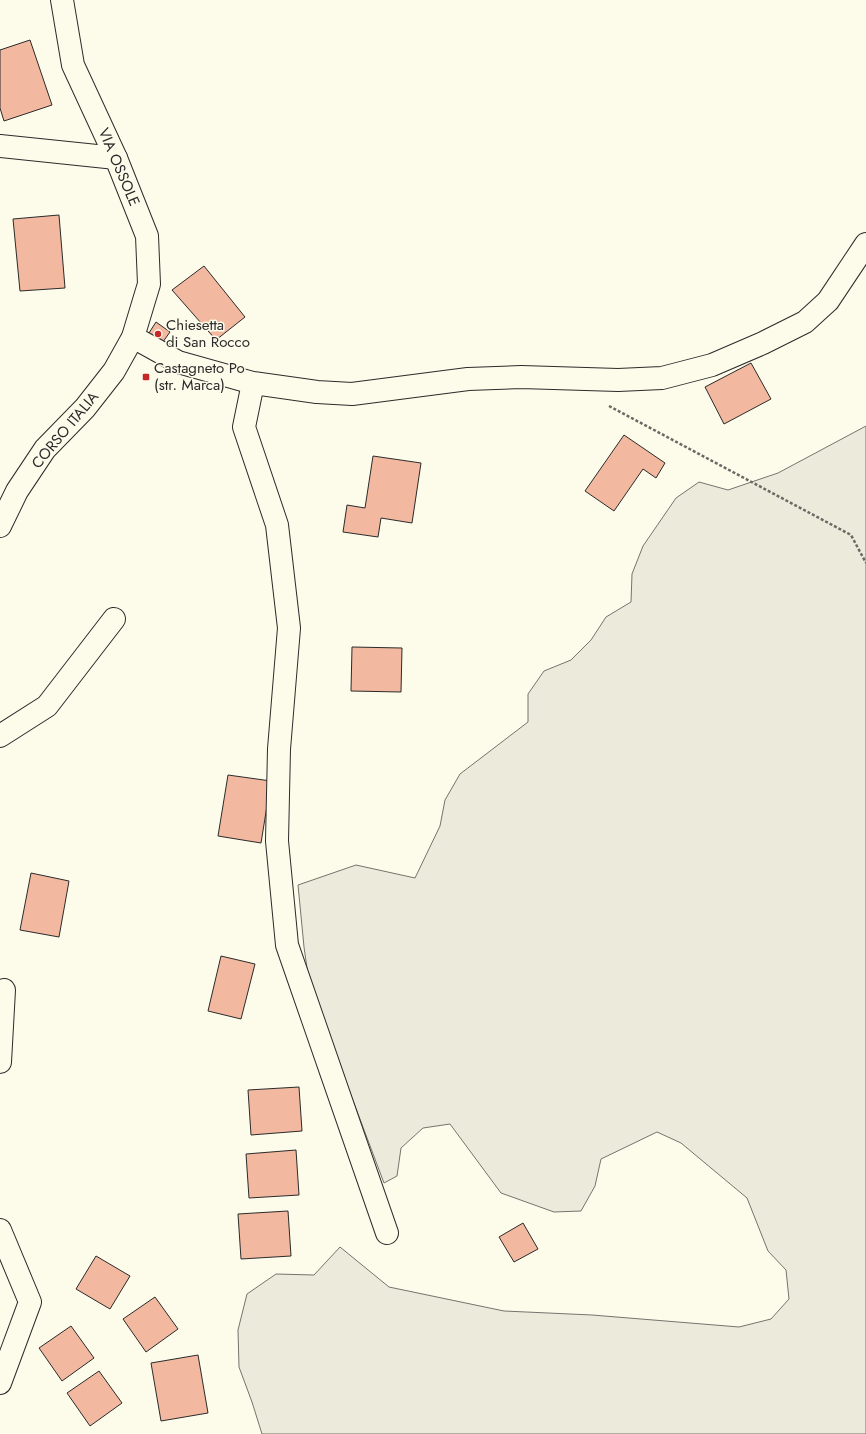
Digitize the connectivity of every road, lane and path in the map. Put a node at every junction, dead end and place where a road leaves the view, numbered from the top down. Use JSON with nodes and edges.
{"nodes":[{"id":1,"x":62,"y":0,"type":"edge"},
{"id":2,"x":0,"y":146,"type":"edge"},
{"id":3,"x":116,"y":158,"type":"junction"},
{"id":4,"x":866,"y":244,"type":"edge"},
{"id":5,"x":133,"y":337,"type":"junction"},
{"id":6,"x":253,"y":383,"type":"junction"},
{"id":7,"x":608,"y":405,"type":"dead end"},
{"id":8,"x":0,"y":526,"type":"edge"},
{"id":9,"x":866,"y":563,"type":"edge"},
{"id":10,"x":114,"y":619,"type":"dead end"},
{"id":11,"x":0,"y":736,"type":"edge"},
{"id":12,"x":4,"y":990,"type":"dead end"},
{"id":13,"x":0,"y":1062,"type":"edge"},
{"id":14,"x":0,"y":1230,"type":"edge"},
{"id":15,"x":387,"y":1233,"type":"dead end"},
{"id":16,"x":0,"y":1383,"type":"edge"}],
"edges":[{"from":1,"to":3,"type":"street","name":"VIA OSSOLE"},
{"from":2,"to":3,"type":"street"},
{"from":3,"to":5,"type":"street","name":"VIA OSSOLE"},
{"from":4,"to":6,"type":"street"},
{"from":5,"to":6,"type":"street"},
{"from":5,"to":8,"type":"street","name":"CORSO ITALIA"},
{"from":6,"to":15,"type":"street"},
{"from":7,"to":9,"type":"path"},
{"from":10,"to":11,"type":"street"},
{"from":12,"to":13,"type":"street"},
{"from":14,"to":16,"type":"street"}]}
